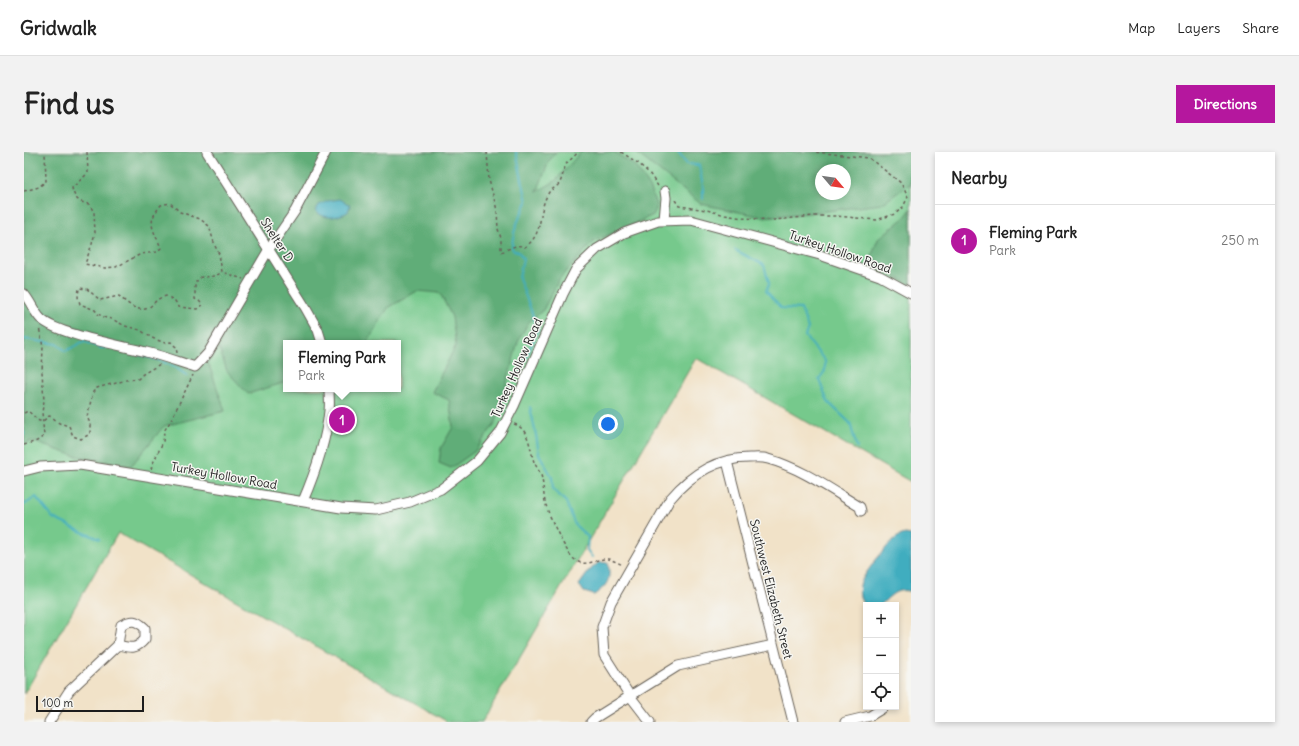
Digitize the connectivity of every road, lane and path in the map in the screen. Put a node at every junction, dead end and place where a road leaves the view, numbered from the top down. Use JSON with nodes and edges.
{"nodes":[{"id":1,"x":44,"y":152,"type":"edge"},
{"id":2,"x":87,"y":152,"type":"edge"},
{"id":3,"x":207,"y":152,"type":"edge"},
{"id":4,"x":326,"y":152,"type":"edge"},
{"id":5,"x":487,"y":152,"type":"edge"},
{"id":6,"x":578,"y":152,"type":"edge"},
{"id":7,"x":621,"y":152,"type":"edge"},
{"id":8,"x":815,"y":152,"type":"edge"},
{"id":9,"x":24,"y":191,"type":"edge"},
{"id":10,"x":665,"y":191,"type":"joint"},
{"id":11,"x":675,"y":200,"type":"dead end"},
{"id":12,"x":664,"y":220,"type":"junction"},
{"id":13,"x":269,"y":249,"type":"junction"},
{"id":14,"x":250,"y":280,"type":"junction"},
{"id":15,"x":911,"y":293,"type":"edge"},
{"id":16,"x":24,"y":294,"type":"edge"},
{"id":17,"x":39,"y":325,"type":"dead end"},
{"id":18,"x":321,"y":340,"type":"edge"},
{"id":19,"x":195,"y":367,"type":"junction"},
{"id":20,"x":329,"y":392,"type":"edge"},
{"id":21,"x":506,"y":422,"type":"junction"},
{"id":22,"x":24,"y":445,"type":"edge"},
{"id":23,"x":727,"y":461,"type":"junction"},
{"id":24,"x":24,"y":471,"type":"edge"},
{"id":25,"x":149,"y":476,"type":"junction"},
{"id":26,"x":303,"y":501,"type":"junction"},
{"id":27,"x":861,"y":511,"type":"dead end"},
{"id":28,"x":631,"y":568,"type":"junction"},
{"id":29,"x":118,"y":645,"type":"dead end"},
{"id":30,"x":773,"y":645,"type":"junction"},
{"id":31,"x":630,"y":696,"type":"junction"},
{"id":32,"x":880,"y":710,"type":"edge"},
{"id":33,"x":49,"y":722,"type":"edge"},
{"id":34,"x":591,"y":722,"type":"edge"},
{"id":35,"x":650,"y":722,"type":"edge"},
{"id":36,"x":793,"y":722,"type":"edge"},
{"id":37,"x":845,"y":722,"type":"edge"}],
"edges":[{"from":1,"to":9,"type":"path"},
{"from":2,"to":14,"type":"path"},
{"from":3,"to":13,"type":"street","name":"Shelter D"},
{"from":4,"to":13,"type":"street"},
{"from":5,"to":6,"type":"path"},
{"from":7,"to":10,"type":"path"},
{"from":8,"to":11,"type":"path"},
{"from":10,"to":12,"type":"street"},
{"from":12,"to":15,"type":"street","name":"Turkey Hollow Road"},
{"from":12,"to":21,"type":"street","name":"Turkey Hollow Road"},
{"from":13,"to":14,"type":"street"},
{"from":13,"to":18,"type":"street","name":"Shelter D"},
{"from":14,"to":19,"type":"street"},
{"from":16,"to":19,"type":"street"},
{"from":17,"to":22,"type":"path"},
{"from":19,"to":25,"type":"path"},
{"from":20,"to":26,"type":"street"},
{"from":21,"to":26,"type":"street","name":"Turkey Hollow Road"},
{"from":21,"to":28,"type":"path"},
{"from":23,"to":27,"type":"street"},
{"from":23,"to":28,"type":"street"},
{"from":23,"to":30,"type":"street","name":"Southwest Elizabeth Street"},
{"from":24,"to":25,"type":"street","name":"Turkey Hollow Road"},
{"from":25,"to":26,"type":"street","name":"Turkey Hollow Road"},
{"from":28,"to":31,"type":"street"},
{"from":29,"to":33,"type":"street"},
{"from":30,"to":31,"type":"street"},
{"from":30,"to":36,"type":"street","name":"Southwest Elizabeth Street"},
{"from":31,"to":34,"type":"street"},
{"from":31,"to":35,"type":"street"},
{"from":32,"to":37,"type":"street"}]}
